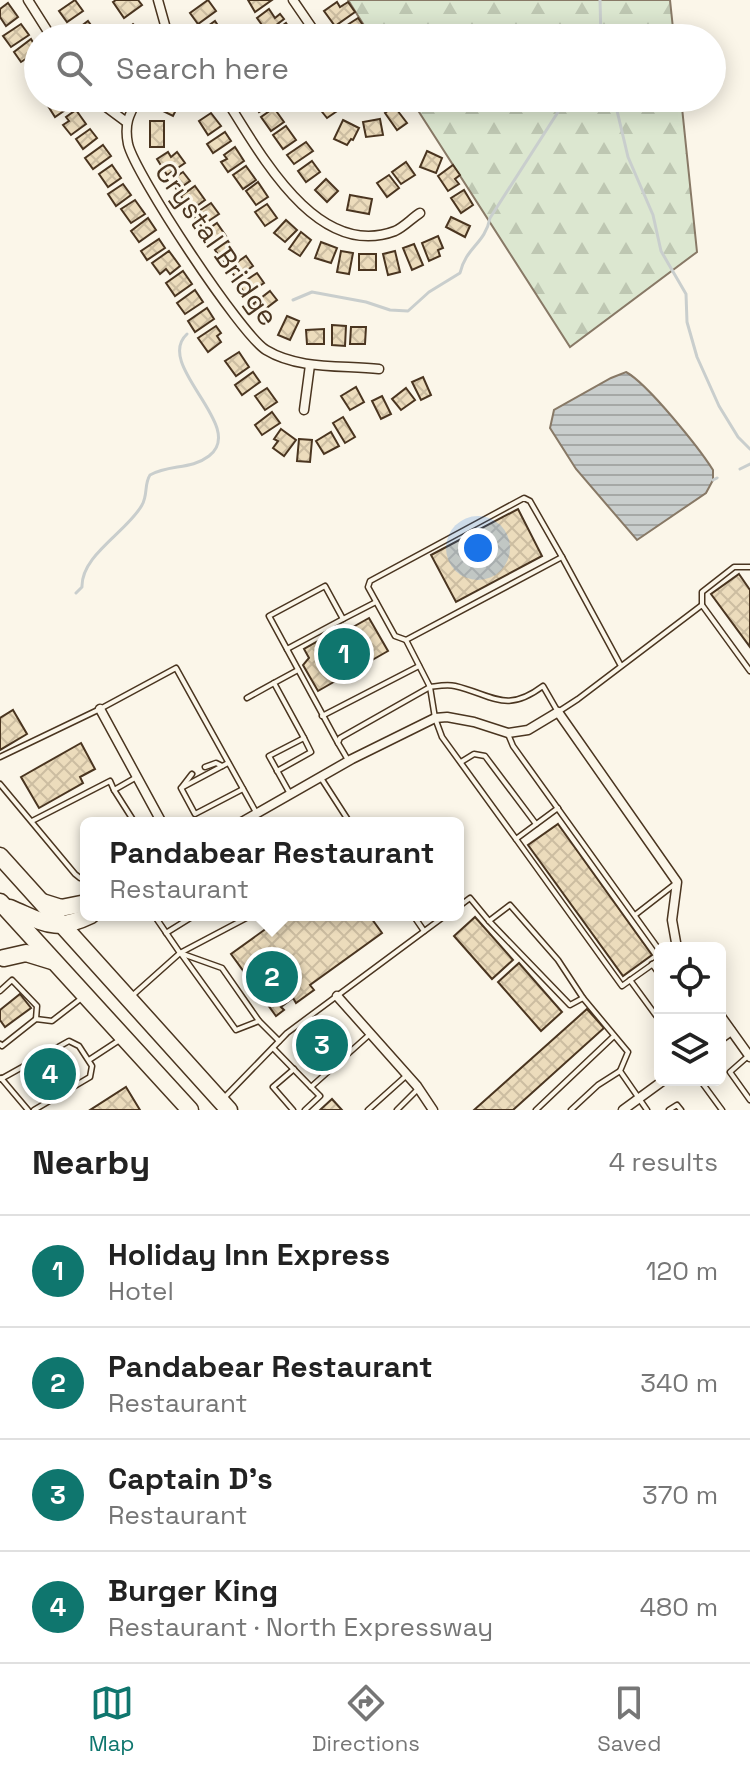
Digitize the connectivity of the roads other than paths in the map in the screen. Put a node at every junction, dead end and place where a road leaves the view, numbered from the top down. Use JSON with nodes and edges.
{"nodes":[{"id":1,"x":28,"y":0,"type":"edge"},
{"id":2,"x":158,"y":0,"type":"edge"},
{"id":3,"x":293,"y":0,"type":"edge"},
{"id":4,"x":43,"y":24,"type":"edge"},
{"id":5,"x":165,"y":24,"type":"edge"},
{"id":6,"x":309,"y":24,"type":"edge"},
{"id":7,"x":113,"y":112,"type":"edge"},
{"id":8,"x":130,"y":112,"type":"edge"},
{"id":9,"x":234,"y":112,"type":"edge"},
{"id":10,"x":125,"y":121,"type":"junction"},
{"id":11,"x":420,"y":213,"type":"dead end"},
{"id":12,"x":310,"y":365,"type":"junction"},
{"id":13,"x":379,"y":369,"type":"dead end"},
{"id":14,"x":304,"y":410,"type":"dead end"},
{"id":15,"x":562,"y":557,"type":"junction"},
{"id":16,"x":750,"y":567,"type":"edge"},
{"id":17,"x":376,"y":602,"type":"junction"},
{"id":18,"x":702,"y":605,"type":"junction"},
{"id":19,"x":343,"y":619,"type":"junction"},
{"id":20,"x":406,"y":640,"type":"junction"},
{"id":21,"x":287,"y":649,"type":"junction"},
{"id":22,"x":419,"y":666,"type":"junction"},
{"id":23,"x":621,"y":666,"type":"junction"},
{"id":24,"x":298,"y":670,"type":"junction"},
{"id":25,"x":750,"y":671,"type":"edge"},
{"id":26,"x":274,"y":683,"type":"junction"},
{"id":27,"x":430,"y":687,"type":"junction"},
{"id":28,"x":247,"y":698,"type":"dead end"},
{"id":29,"x":100,"y":709,"type":"junction"},
{"id":30,"x":558,"y":712,"type":"junction"},
{"id":31,"x":322,"y":716,"type":"junction"},
{"id":32,"x":435,"y":718,"type":"junction"},
{"id":33,"x":508,"y":733,"type":"junction"},
{"id":34,"x":304,"y":738,"type":"junction"},
{"id":35,"x":338,"y":743,"type":"junction"},
{"id":36,"x":0,"y":757,"type":"edge"},
{"id":37,"x":349,"y":761,"type":"junction"},
{"id":38,"x":229,"y":762,"type":"junction"},
{"id":39,"x":461,"y":762,"type":"junction"},
{"id":40,"x":222,"y":766,"type":"junction"},
{"id":41,"x":205,"y":767,"type":"dead end"},
{"id":42,"x":277,"y":771,"type":"junction"},
{"id":43,"x":192,"y":774,"type":"dead end"},
{"id":44,"x":137,"y":777,"type":"junction"},
{"id":45,"x":320,"y":778,"type":"junction"},
{"id":46,"x":0,"y":784,"type":"edge"},
{"id":47,"x":181,"y":788,"type":"junction"},
{"id":48,"x":243,"y":789,"type":"junction"},
{"id":49,"x":114,"y":790,"type":"junction"},
{"id":50,"x":290,"y":794,"type":"junction"},
{"id":51,"x":558,"y":808,"type":"junction"},
{"id":52,"x":257,"y":814,"type":"junction"},
{"id":53,"x":131,"y":817,"type":"edge"},
{"id":54,"x":159,"y":817,"type":"edge"},
{"id":55,"x":251,"y":817,"type":"edge"},
{"id":56,"x":346,"y":817,"type":"edge"},
{"id":57,"x":32,"y":821,"type":"junction"},
{"id":58,"x":536,"y":824,"type":"junction"},
{"id":59,"x":516,"y":839,"type":"junction"},
{"id":60,"x":0,"y":856,"type":"edge"},
{"id":61,"x":80,"y":878,"type":"edge"},
{"id":62,"x":677,"y":882,"type":"junction"},
{"id":63,"x":39,"y":900,"type":"junction"},
{"id":64,"x":464,"y":902,"type":"edge"},
{"id":65,"x":80,"y":904,"type":"edge"},
{"id":66,"x":5,"y":908,"type":"edge"},
{"id":67,"x":635,"y":916,"type":"junction"},
{"id":68,"x":80,"y":919,"type":"edge"},
{"id":69,"x":87,"y":921,"type":"edge"},
{"id":70,"x":158,"y":921,"type":"edge"},
{"id":71,"x":185,"y":921,"type":"edge"},
{"id":72,"x":241,"y":921,"type":"edge"},
{"id":73,"x":417,"y":921,"type":"edge"},
{"id":74,"x":438,"y":921,"type":"edge"},
{"id":75,"x":489,"y":921,"type":"junction"},
{"id":76,"x":62,"y":926,"type":"junction"},
{"id":77,"x":424,"y":931,"type":"junction"},
{"id":78,"x":166,"y":933,"type":"junction"},
{"id":79,"x":676,"y":942,"type":"edge"},
{"id":80,"x":654,"y":943,"type":"edge"},
{"id":81,"x":78,"y":944,"type":"junction"},
{"id":82,"x":180,"y":953,"type":"junction"},
{"id":83,"x":2,"y":959,"type":"edge"},
{"id":84,"x":652,"y":964,"type":"joint"},
{"id":85,"x":58,"y":966,"type":"junction"},
{"id":86,"x":654,"y":967,"type":"edge"},
{"id":87,"x":630,"y":980,"type":"junction"},
{"id":88,"x":0,"y":991,"type":"edge"},
{"id":89,"x":85,"y":995,"type":"junction"},
{"id":90,"x":337,"y":996,"type":"junction"},
{"id":91,"x":583,"y":998,"type":"junction"},
{"id":92,"x":129,"y":1000,"type":"junction"},
{"id":93,"x":655,"y":1014,"type":"edge"},
{"id":94,"x":36,"y":1019,"type":"junction"},
{"id":95,"x":259,"y":1021,"type":"junction"},
{"id":96,"x":726,"y":1024,"type":"edge"},
{"id":97,"x":731,"y":1031,"type":"junction"},
{"id":98,"x":370,"y":1034,"type":"junction"},
{"id":99,"x":726,"y":1035,"type":"edge"},
{"id":100,"x":614,"y":1036,"type":"junction"},
{"id":101,"x":123,"y":1037,"type":"junction"},
{"id":102,"x":279,"y":1041,"type":"junction"},
{"id":103,"x":0,"y":1044,"type":"edge"},
{"id":104,"x":273,"y":1048,"type":"junction"},
{"id":105,"x":750,"y":1056,"type":"edge"},
{"id":106,"x":88,"y":1061,"type":"junction"},
{"id":107,"x":294,"y":1069,"type":"junction"},
{"id":108,"x":620,"y":1071,"type":"junction"},
{"id":109,"x":407,"y":1075,"type":"junction"},
{"id":110,"x":1,"y":1078,"type":"edge"},
{"id":111,"x":656,"y":1086,"type":"edge"},
{"id":112,"x":704,"y":1086,"type":"edge"},
{"id":113,"x":311,"y":1087,"type":"junction"},
{"id":114,"x":419,"y":1089,"type":"junction"},
{"id":115,"x":639,"y":1098,"type":"junction"},
{"id":116,"x":750,"y":1100,"type":"edge"},
{"id":117,"x":221,"y":1107,"type":"edge"},
{"id":118,"x":28,"y":1110,"type":"edge"},
{"id":119,"x":34,"y":1110,"type":"edge"},
{"id":120,"x":190,"y":1110,"type":"edge"},
{"id":121,"x":293,"y":1110,"type":"edge"},
{"id":122,"x":305,"y":1110,"type":"edge"},
{"id":123,"x":368,"y":1110,"type":"edge"},
{"id":124,"x":397,"y":1110,"type":"edge"},
{"id":125,"x":433,"y":1110,"type":"edge"},
{"id":126,"x":536,"y":1110,"type":"edge"},
{"id":127,"x":571,"y":1110,"type":"edge"},
{"id":128,"x":623,"y":1110,"type":"edge"},
{"id":129,"x":647,"y":1110,"type":"edge"},
{"id":130,"x":669,"y":1110,"type":"edge"},
{"id":131,"x":681,"y":1110,"type":"edge"},
{"id":132,"x":722,"y":1110,"type":"edge"}],
"edges":[{"from":1,"to":4,"type":"street"},
{"from":2,"to":5,"type":"street"},
{"from":3,"to":6,"type":"street"},
{"from":7,"to":10,"type":"street"},
{"from":8,"to":10,"type":"street"},
{"from":9,"to":11,"type":"street"},
{"from":10,"to":12,"type":"street","name":"Crystal Bridge"},
{"from":12,"to":13,"type":"street","name":"Crystal Bridge"},
{"from":12,"to":14,"type":"street"},
{"from":15,"to":17,"type":"lane"},
{"from":15,"to":20,"type":"lane"},
{"from":15,"to":23,"type":"lane"},
{"from":16,"to":18,"type":"lane"},
{"from":17,"to":19,"type":"lane"},
{"from":17,"to":20,"type":"lane"},
{"from":18,"to":23,"type":"lane"},
{"from":18,"to":25,"type":"lane"},
{"from":19,"to":21,"type":"lane"},
{"from":19,"to":21,"type":"lane"},
{"from":20,"to":22,"type":"lane"},
{"from":21,"to":24,"type":"lane"},
{"from":22,"to":27,"type":"lane"},
{"from":22,"to":31,"type":"lane"},
{"from":23,"to":30,"type":"lane"},
{"from":24,"to":26,"type":"lane"},
{"from":24,"to":31,"type":"lane"},
{"from":26,"to":28,"type":"lane"},
{"from":26,"to":34,"type":"lane"},
{"from":27,"to":30,"type":"lane"},
{"from":27,"to":32,"type":"lane"},
{"from":27,"to":35,"type":"lane"},
{"from":29,"to":36,"type":"lane"},
{"from":29,"to":38,"type":"lane"},
{"from":29,"to":44,"type":"street"},
{"from":30,"to":33,"type":"street"},
{"from":30,"to":62,"type":"street"},
{"from":31,"to":35,"type":"lane"},
{"from":32,"to":33,"type":"street"},
{"from":32,"to":37,"type":"street"},
{"from":32,"to":39,"type":"lane"},
{"from":33,"to":51,"type":"lane"},
{"from":34,"to":42,"type":"lane"},
{"from":34,"to":42,"type":"lane"},
{"from":35,"to":37,"type":"lane"},
{"from":37,"to":45,"type":"street"},
{"from":38,"to":40,"type":"lane"},
{"from":38,"to":48,"type":"lane"},
{"from":39,"to":58,"type":"lane"},
{"from":39,"to":59,"type":"lane"},
{"from":40,"to":41,"type":"lane"},
{"from":40,"to":47,"type":"lane"},
{"from":42,"to":50,"type":"lane"},
{"from":43,"to":47,"type":"lane"},
{"from":44,"to":49,"type":"lane"},
{"from":44,"to":54,"type":"street"},
{"from":45,"to":50,"type":"street"},
{"from":45,"to":56,"type":"lane"},
{"from":46,"to":57,"type":"lane"},
{"from":47,"to":48,"type":"lane"},
{"from":48,"to":52,"type":"lane"},
{"from":49,"to":53,"type":"lane"},
{"from":49,"to":57,"type":"lane"},
{"from":50,"to":52,"type":"street"},
{"from":51,"to":58,"type":"lane"},
{"from":51,"to":67,"type":"lane"},
{"from":52,"to":55,"type":"street"},
{"from":57,"to":61,"type":"lane"},
{"from":58,"to":59,"type":"lane"},
{"from":59,"to":87,"type":"lane"},
{"from":60,"to":63,"type":"highway"},
{"from":62,"to":67,"type":"lane"},
{"from":62,"to":79,"type":"street"},
{"from":63,"to":65,"type":"highway"},
{"from":63,"to":76,"type":"highway"},
{"from":64,"to":75,"type":"lane"},
{"from":66,"to":76,"type":"highway"},
{"from":66,"to":83,"type":"highway"},
{"from":66,"to":85,"type":"highway"},
{"from":67,"to":80,"type":"lane"},
{"from":68,"to":76,"type":"highway"},
{"from":69,"to":81,"type":"highway"},
{"from":70,"to":78,"type":"lane"},
{"from":71,"to":78,"type":"lane"},
{"from":72,"to":82,"type":"lane"},
{"from":73,"to":77,"type":"lane"},
{"from":74,"to":77,"type":"lane"},
{"from":75,"to":91,"type":"lane"},
{"from":75,"to":91,"type":"lane"},
{"from":76,"to":81,"type":"highway"},
{"from":77,"to":90,"type":"lane"},
{"from":78,"to":82,"type":"lane"},
{"from":81,"to":92,"type":"highway"},
{"from":82,"to":92,"type":"lane"},
{"from":82,"to":95,"type":"lane"},
{"from":82,"to":95,"type":"lane"},
{"from":83,"to":85,"type":"highway"},
{"from":84,"to":86,"type":"lane"},
{"from":84,"to":87,"type":"lane"},
{"from":85,"to":89,"type":"highway"},
{"from":87,"to":93,"type":"lane"},
{"from":88,"to":94,"type":"lane"},
{"from":89,"to":94,"type":"lane"},
{"from":89,"to":101,"type":"highway"},
{"from":90,"to":98,"type":"street"},
{"from":90,"to":102,"type":"lane"},
{"from":91,"to":100,"type":"lane"},
{"from":92,"to":117,"type":"highway"},
{"from":94,"to":103,"type":"lane"},
{"from":95,"to":102,"type":"lane"},
{"from":96,"to":97,"type":"street"},
{"from":97,"to":99,"type":"street"},
{"from":97,"to":105,"type":"street"},
{"from":98,"to":109,"type":"street"},
{"from":98,"to":113,"type":"lane"},
{"from":100,"to":108,"type":"lane"},
{"from":100,"to":126,"type":"lane"},
{"from":101,"to":106,"type":"lane"},
{"from":101,"to":120,"type":"highway"},
{"from":102,"to":104,"type":"lane"},
{"from":104,"to":107,"type":"lane"},
{"from":104,"to":117,"type":"lane"},
{"from":105,"to":116,"type":"lane"},
{"from":106,"to":110,"type":"lane"},
{"from":106,"to":119,"type":"lane"},
{"from":107,"to":113,"type":"lane"},
{"from":107,"to":121,"type":"lane"},
{"from":108,"to":115,"type":"lane"},
{"from":108,"to":127,"type":"lane"},
{"from":109,"to":114,"type":"street"},
{"from":109,"to":123,"type":"lane"},
{"from":110,"to":118,"type":"lane"},
{"from":111,"to":115,"type":"street"},
{"from":112,"to":132,"type":"lane"},
{"from":113,"to":122,"type":"lane"},
{"from":114,"to":124,"type":"lane"},
{"from":114,"to":125,"type":"street"},
{"from":115,"to":128,"type":"street"},
{"from":115,"to":129,"type":"lane"},
{"from":130,"to":131,"type":"lane"}]}
